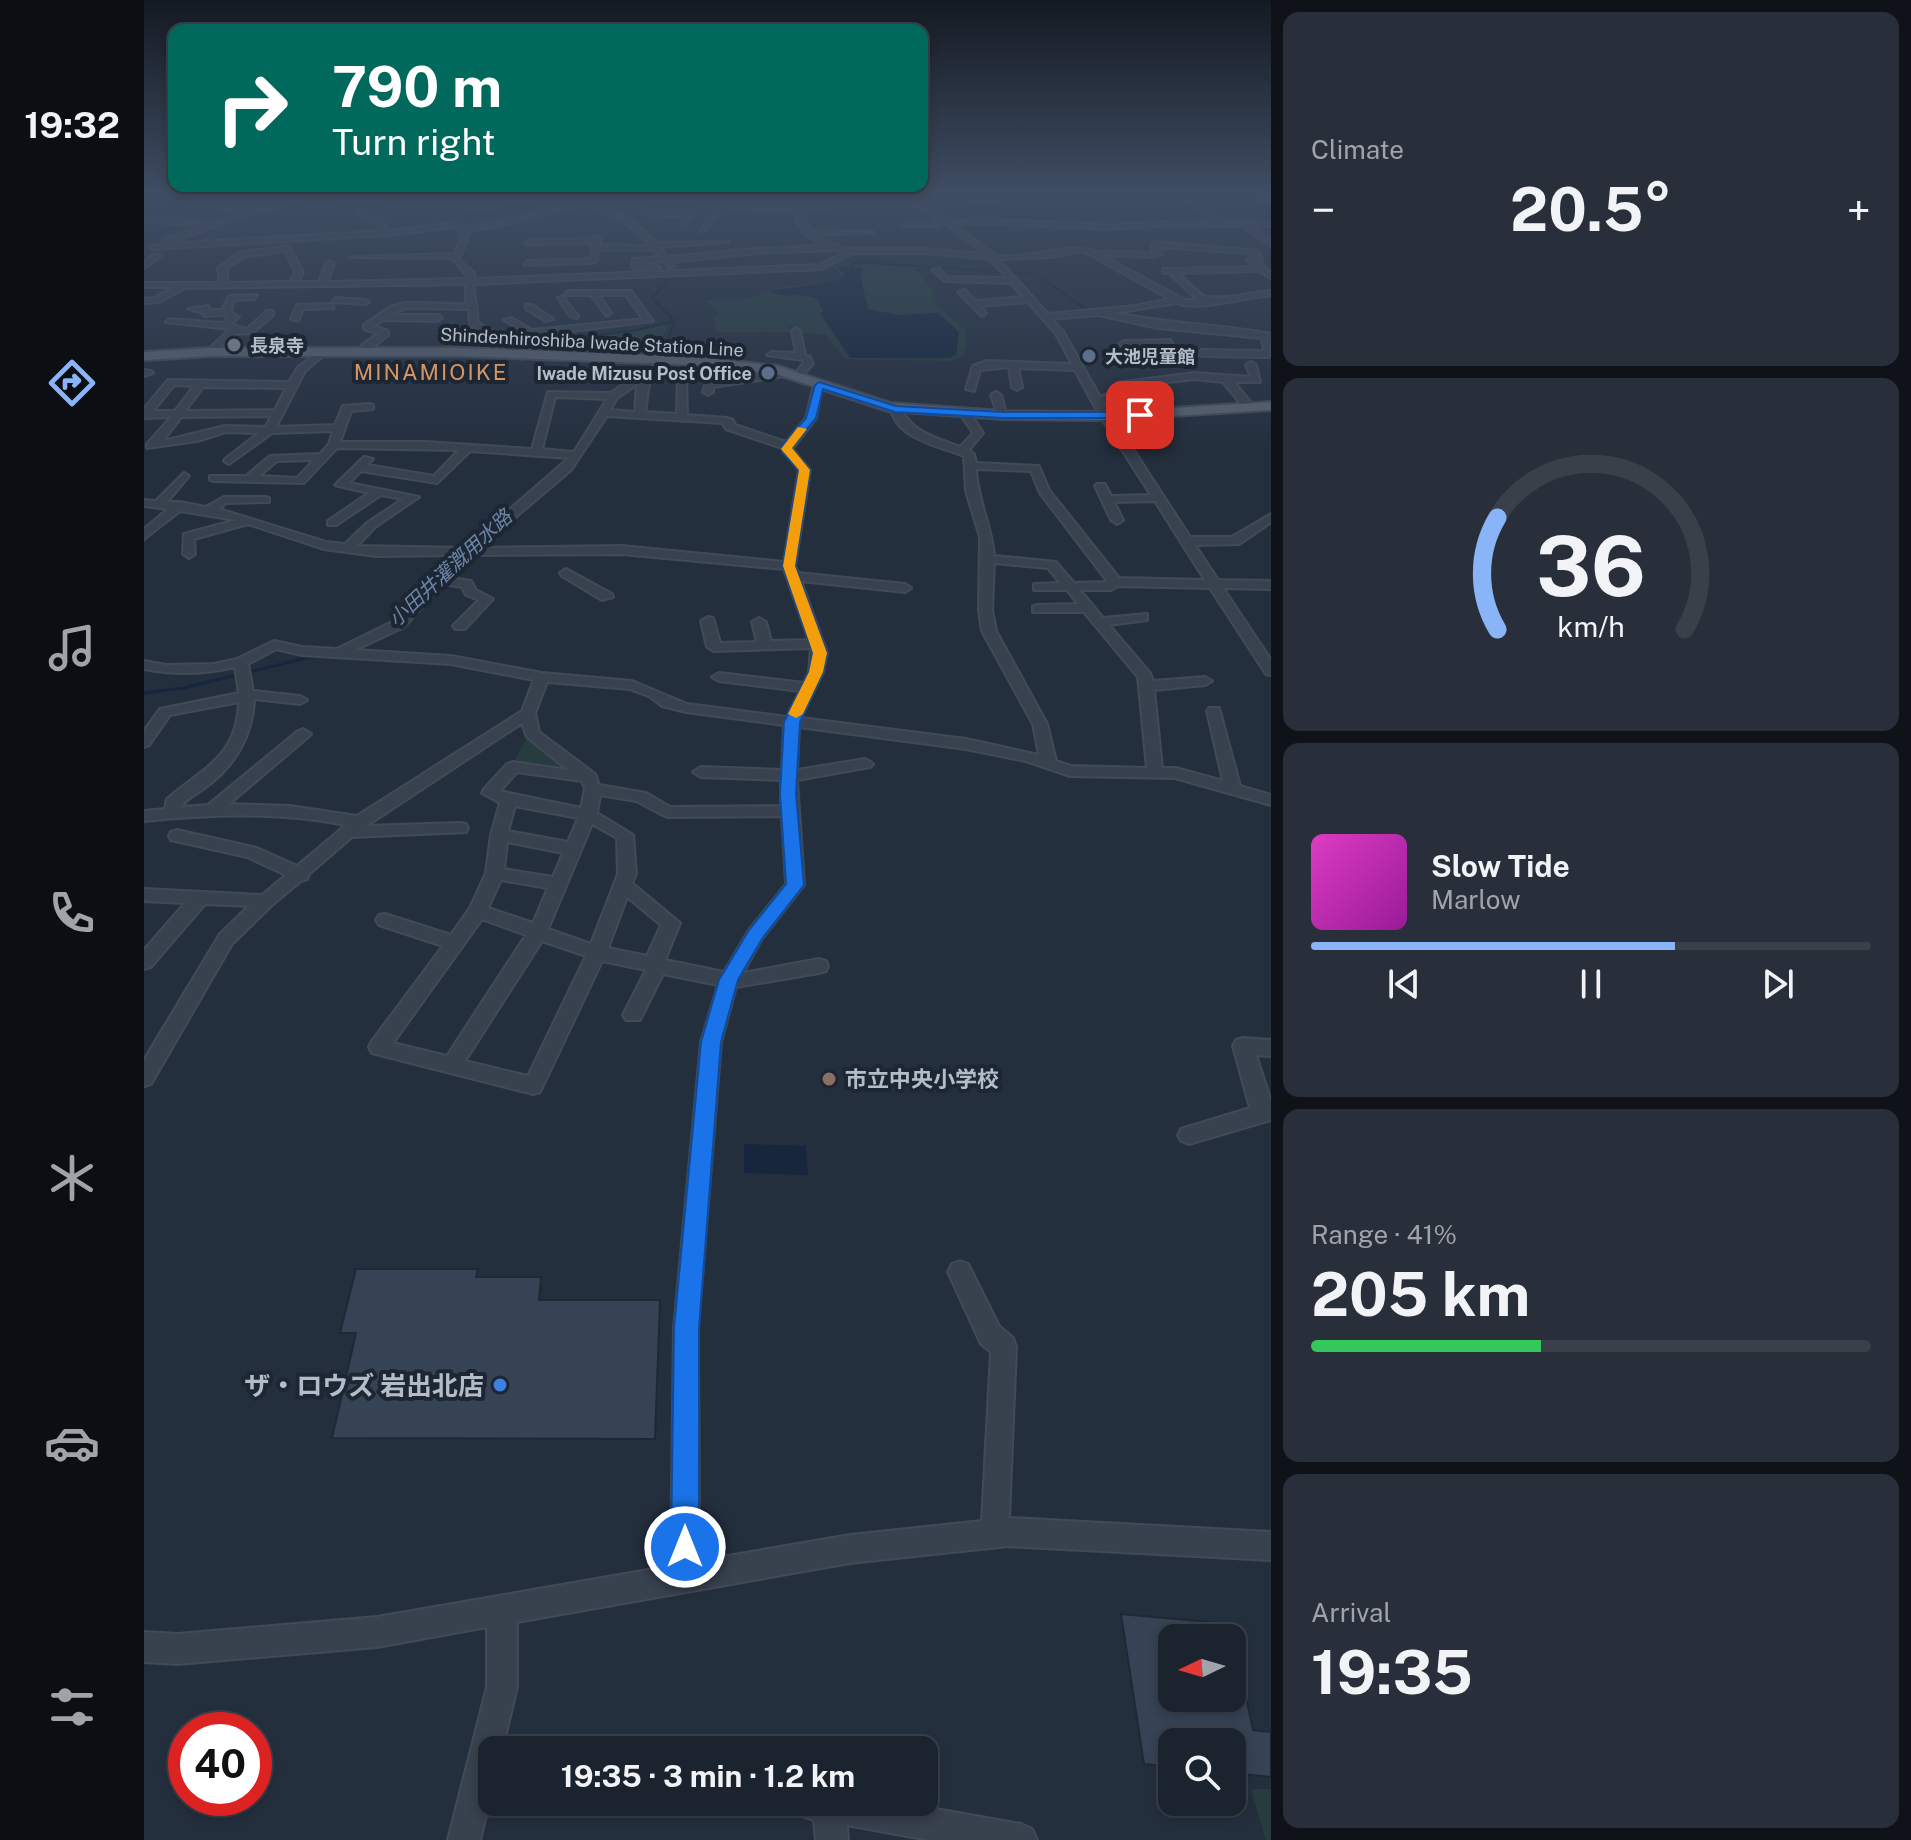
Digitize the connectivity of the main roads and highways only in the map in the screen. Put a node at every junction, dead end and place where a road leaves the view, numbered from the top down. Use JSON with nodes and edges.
{"nodes":[{"id":1,"x":147,"y":364,"type":"edge"},
{"id":2,"x":1271,"y":406,"type":"edge"}],
"edges":[{"from":1,"to":2,"type":"main road","name":"Shindenhiroshiba Iwade Station Line"}]}
